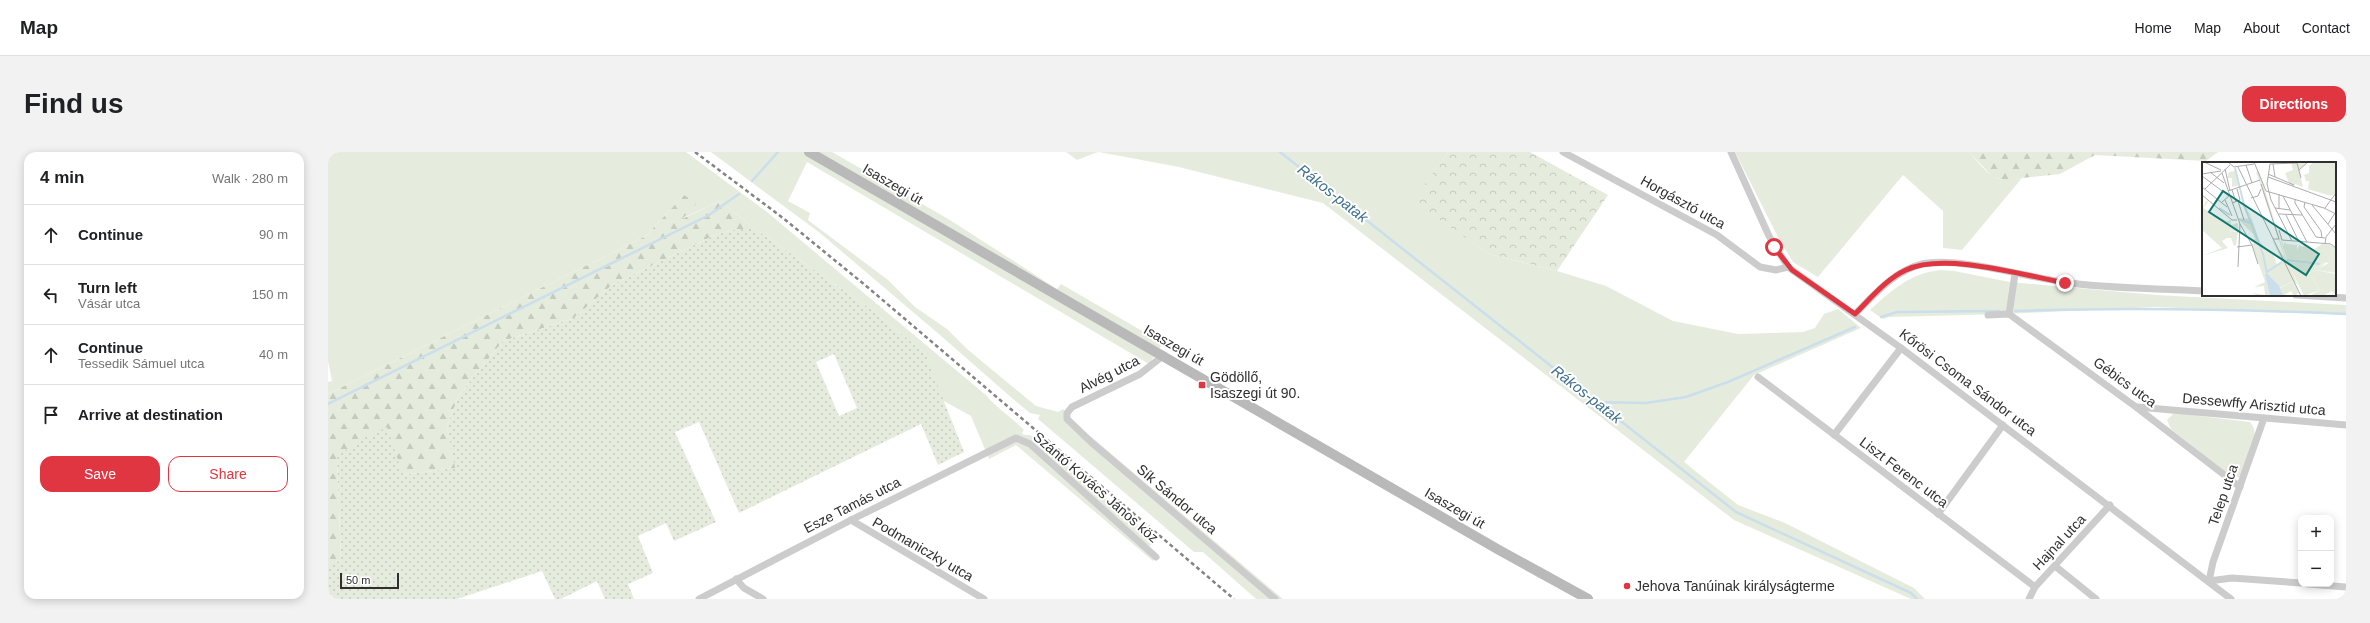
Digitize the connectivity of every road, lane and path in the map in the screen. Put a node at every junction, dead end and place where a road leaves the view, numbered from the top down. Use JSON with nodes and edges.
{"nodes":[{"id":1,"x":809,"y":152,"type":"edge"},
{"id":2,"x":1563,"y":152,"type":"edge"},
{"id":3,"x":1731,"y":152,"type":"edge"},
{"id":4,"x":1788,"y":267,"type":"junction"},
{"id":5,"x":2015,"y":274,"type":"junction"},
{"id":6,"x":2202,"y":291,"type":"edge"},
{"id":7,"x":2313,"y":296,"type":"edge"},
{"id":8,"x":2346,"y":298,"type":"edge"},
{"id":9,"x":1855,"y":314,"type":"junction"},
{"id":10,"x":2009,"y":314,"type":"junction"},
{"id":11,"x":1988,"y":315,"type":"dead end"},
{"id":12,"x":1901,"y":348,"type":"junction"},
{"id":13,"x":1164,"y":355,"type":"junction"},
{"id":14,"x":1758,"y":377,"type":"dead end"},
{"id":15,"x":2136,"y":407,"type":"junction"},
{"id":16,"x":1066,"y":415,"type":"joint"},
{"id":17,"x":2264,"y":418,"type":"junction"},
{"id":18,"x":2003,"y":425,"type":"junction"},
{"id":19,"x":2346,"y":425,"type":"edge"},
{"id":20,"x":1834,"y":435,"type":"junction"},
{"id":21,"x":1018,"y":438,"type":"joint"},
{"id":22,"x":2240,"y":487,"type":"junction"},
{"id":23,"x":2110,"y":505,"type":"junction"},
{"id":24,"x":1938,"y":514,"type":"junction"},
{"id":25,"x":851,"y":520,"type":"junction"},
{"id":26,"x":1156,"y":557,"type":"dead end"},
{"id":27,"x":2055,"y":566,"type":"junction"},
{"id":28,"x":736,"y":579,"type":"junction"},
{"id":29,"x":2209,"y":581,"type":"junction"},
{"id":30,"x":2298,"y":583,"type":"edge"},
{"id":31,"x":2334,"y":586,"type":"edge"},
{"id":32,"x":2035,"y":587,"type":"junction"},
{"id":33,"x":2346,"y":587,"type":"edge"},
{"id":34,"x":699,"y":599,"type":"edge"},
{"id":35,"x":763,"y":599,"type":"edge"},
{"id":36,"x":984,"y":599,"type":"edge"},
{"id":37,"x":1275,"y":599,"type":"edge"},
{"id":38,"x":1588,"y":599,"type":"edge"},
{"id":39,"x":2029,"y":599,"type":"edge"},
{"id":40,"x":2096,"y":599,"type":"edge"},
{"id":41,"x":2231,"y":599,"type":"edge"}],
"edges":[{"from":1,"to":13,"type":"main road","name":"Isaszegi út"},
{"from":2,"to":4,"type":"street","name":"Horgásztó utca"},
{"from":3,"to":4,"type":"street","name":"Kőrösi Csoma Sándor utca"},
{"from":4,"to":9,"type":"street","name":"Kőrösi Csoma Sándor utca"},
{"from":5,"to":6,"type":"street"},
{"from":5,"to":9,"type":"street"},
{"from":5,"to":10,"type":"street"},
{"from":7,"to":8,"type":"street"},
{"from":9,"to":12,"type":"street","name":"Kőrösi Csoma Sándor utca"},
{"from":10,"to":11,"type":"street"},
{"from":10,"to":15,"type":"street","name":"Gébics utca"},
{"from":12,"to":18,"type":"street","name":"Kőrösi Csoma Sándor utca"},
{"from":12,"to":20,"type":"street"},
{"from":13,"to":16,"type":"street","name":"Alvég utca"},
{"from":13,"to":38,"type":"main road","name":"Isaszegi út"},
{"from":14,"to":20,"type":"street","name":"Liszt Ferenc utca"},
{"from":15,"to":17,"type":"street","name":"Dessewffy Arisztid utca"},
{"from":15,"to":22,"type":"street","name":"Gébics utca"},
{"from":16,"to":37,"type":"street","name":"Sík Sándor utca"},
{"from":17,"to":19,"type":"street","name":"Dessewffy Arisztid utca"},
{"from":17,"to":22,"type":"street","name":"Telep utca"},
{"from":18,"to":23,"type":"street","name":"Kőrösi Csoma Sándor utca"},
{"from":18,"to":24,"type":"street"},
{"from":20,"to":24,"type":"street","name":"Liszt Ferenc utca"},
{"from":21,"to":25,"type":"street","name":"Esze Tamás utca"},
{"from":21,"to":26,"type":"street","name":"Szántó Kovács János köz"},
{"from":22,"to":29,"type":"street","name":"Telep utca"},
{"from":23,"to":27,"type":"street","name":"Hajnal utca"},
{"from":23,"to":29,"type":"street","name":"Kőrösi Csoma Sándor utca"},
{"from":24,"to":32,"type":"street","name":"Liszt Ferenc utca"},
{"from":25,"to":28,"type":"street","name":"Esze Tamás utca"},
{"from":25,"to":36,"type":"street","name":"Podmaniczky utca"},
{"from":27,"to":32,"type":"street","name":"Hajnal utca"},
{"from":27,"to":40,"type":"street"},
{"from":28,"to":34,"type":"street","name":"Esze Tamás utca"},
{"from":28,"to":35,"type":"street"},
{"from":29,"to":30,"type":"street"},
{"from":29,"to":41,"type":"street","name":"Kőrösi Csoma Sándor utca"},
{"from":31,"to":33,"type":"street"},
{"from":32,"to":39,"type":"street","name":"Hajnal utca"}]}
